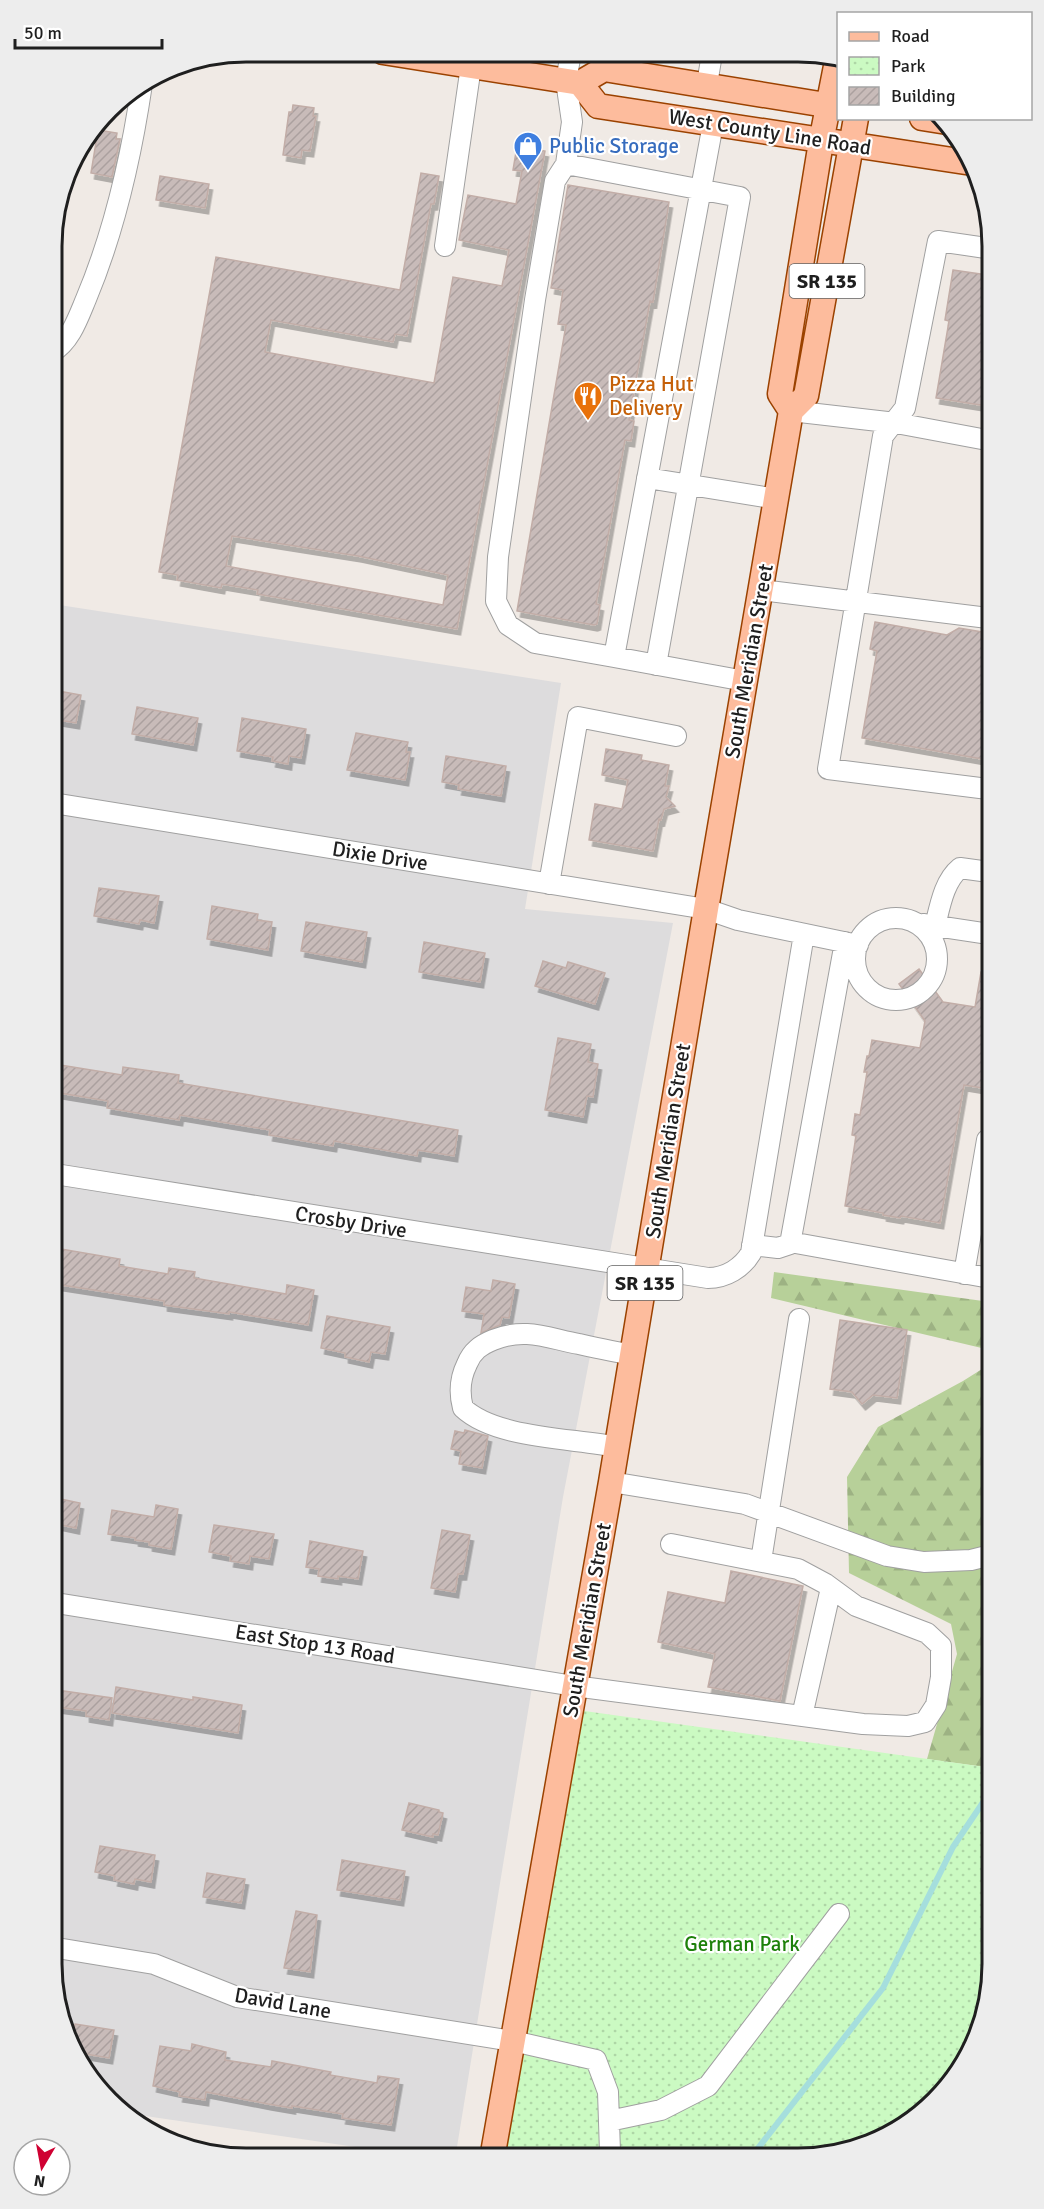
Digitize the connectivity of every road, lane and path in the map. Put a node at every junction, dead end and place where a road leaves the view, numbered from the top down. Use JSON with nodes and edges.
{"nodes":[{"id":1,"x":572,"y":61,"type":"edge"},
{"id":2,"x":711,"y":61,"type":"edge"},
{"id":3,"x":453,"y":62,"type":"edge"},
{"id":4,"x":471,"y":66,"type":"junction"},
{"id":5,"x":837,"y":66,"type":"edge"},
{"id":6,"x":573,"y":82,"type":"junction"},
{"id":7,"x":707,"y":84,"type":"junction"},
{"id":8,"x":140,"y":95,"type":"edge"},
{"id":9,"x":833,"y":107,"type":"edge"},
{"id":10,"x":855,"y":120,"type":"edge"},
{"id":11,"x":713,"y":124,"type":"junction"},
{"id":12,"x":821,"y":142,"type":"junction"},
{"id":13,"x":851,"y":144,"type":"junction"},
{"id":14,"x":962,"y":161,"type":"edge"},
{"id":15,"x":566,"y":164,"type":"junction"},
{"id":16,"x":701,"y":189,"type":"junction"},
{"id":17,"x":445,"y":246,"type":"dead end"},
{"id":18,"x":982,"y":247,"type":"edge"},
{"id":19,"x":62,"y":347,"type":"edge"},
{"id":20,"x":791,"y":411,"type":"junction"},
{"id":21,"x":896,"y":423,"type":"junction"},
{"id":22,"x":982,"y":439,"type":"edge"},
{"id":23,"x":647,"y":478,"type":"junction"},
{"id":24,"x":689,"y":485,"type":"junction"},
{"id":25,"x":777,"y":499,"type":"junction"},
{"id":26,"x":761,"y":590,"type":"junction"},
{"id":27,"x":855,"y":601,"type":"junction"},
{"id":28,"x":982,"y":617,"type":"edge"},
{"id":29,"x":614,"y":657,"type":"junction"},
{"id":30,"x":656,"y":665,"type":"junction"},
{"id":31,"x":745,"y":681,"type":"junction"},
{"id":32,"x":676,"y":736,"type":"dead end"},
{"id":33,"x":982,"y":788,"type":"edge"},
{"id":34,"x":62,"y":804,"type":"edge"},
{"id":35,"x":982,"y":871,"type":"edge"},
{"id":36,"x":549,"y":884,"type":"junction"},
{"id":37,"x":706,"y":909,"type":"junction"},
{"id":38,"x":914,"y":922,"type":"junction"},
{"id":39,"x":935,"y":926,"type":"junction"},
{"id":40,"x":982,"y":933,"type":"edge"},
{"id":41,"x":804,"y":934,"type":"junction"},
{"id":42,"x":851,"y":944,"type":"junction"},
{"id":43,"x":982,"y":1169,"type":"edge"},
{"id":44,"x":62,"y":1175,"type":"edge"},
{"id":45,"x":790,"y":1242,"type":"junction"},
{"id":46,"x":752,"y":1245,"type":"junction"},
{"id":47,"x":648,"y":1269,"type":"junction"},
{"id":48,"x":964,"y":1274,"type":"junction"},
{"id":49,"x":982,"y":1277,"type":"edge"},
{"id":50,"x":799,"y":1319,"type":"dead end"},
{"id":51,"x":633,"y":1355,"type":"junction"},
{"id":52,"x":617,"y":1447,"type":"junction"},
{"id":53,"x":611,"y":1482,"type":"junction"},
{"id":54,"x":767,"y":1513,"type":"junction"},
{"id":55,"x":671,"y":1544,"type":"dead end"},
{"id":56,"x":982,"y":1557,"type":"edge"},
{"id":57,"x":761,"y":1561,"type":"junction"},
{"id":58,"x":831,"y":1588,"type":"junction"},
{"id":59,"x":62,"y":1604,"type":"edge"},
{"id":60,"x":574,"y":1686,"type":"junction"},
{"id":61,"x":802,"y":1716,"type":"junction"},
{"id":62,"x":839,"y":1914,"type":"dead end"},
{"id":63,"x":62,"y":1949,"type":"edge"},
{"id":64,"x":513,"y":2041,"type":"junction"},
{"id":65,"x":609,"y":2121,"type":"junction"},
{"id":66,"x":494,"y":2148,"type":"edge"},
{"id":67,"x":610,"y":2148,"type":"edge"}],
"edges":[{"from":1,"to":6,"type":"street"},
{"from":2,"to":7,"type":"street"},
{"from":3,"to":4,"type":"main road"},
{"from":4,"to":6,"type":"main road"},
{"from":4,"to":17,"type":"street"},
{"from":5,"to":9,"type":"main road","number":"SR 135"},
{"from":6,"to":7,"type":"main road","name":"West County Line Road"},
{"from":6,"to":11,"type":"main road","name":"West County Line Road"},
{"from":6,"to":15,"type":"street"},
{"from":7,"to":9,"type":"main road","name":"West County Line Road"},
{"from":8,"to":19,"type":"street"},
{"from":9,"to":12,"type":"main road","number":"SR 135"},
{"from":10,"to":13,"type":"main road","number":"SR 135"},
{"from":11,"to":12,"type":"main road","name":"West County Line Road"},
{"from":11,"to":16,"type":"street"},
{"from":12,"to":13,"type":"main road","name":"West County Line Road"},
{"from":12,"to":20,"type":"main road","name":"South Meridian Street","number":"SR 135"},
{"from":13,"to":14,"type":"main road","name":"West County Line Road"},
{"from":13,"to":20,"type":"main road","name":"South Meridian Street","number":"SR 135"},
{"from":15,"to":16,"type":"street"},
{"from":15,"to":29,"type":"street"},
{"from":16,"to":23,"type":"street"},
{"from":16,"to":24,"type":"street"},
{"from":18,"to":21,"type":"street"},
{"from":20,"to":21,"type":"street"},
{"from":20,"to":25,"type":"main road","name":"South Meridian Street","number":"SR 135"},
{"from":21,"to":22,"type":"street"},
{"from":21,"to":27,"type":"street"},
{"from":23,"to":24,"type":"street"},
{"from":23,"to":29,"type":"street"},
{"from":24,"to":25,"type":"street"},
{"from":24,"to":30,"type":"street"},
{"from":25,"to":26,"type":"main road","name":"South Meridian Street","number":"SR 135"},
{"from":26,"to":27,"type":"street"},
{"from":26,"to":31,"type":"main road","name":"South Meridian Street","number":"SR 135"},
{"from":27,"to":28,"type":"street"},
{"from":27,"to":33,"type":"street"},
{"from":29,"to":30,"type":"street"},
{"from":30,"to":31,"type":"street"},
{"from":31,"to":37,"type":"main road","name":"South Meridian Street","number":"SR 135"},
{"from":32,"to":36,"type":"street"},
{"from":34,"to":36,"type":"street","name":"Dixie Drive"},
{"from":35,"to":39,"type":"street"},
{"from":36,"to":37,"type":"street","name":"Dixie Drive"},
{"from":37,"to":41,"type":"street","name":"Dixie Drive"},
{"from":37,"to":47,"type":"main road","name":"South Meridian Street","number":"SR 135"},
{"from":38,"to":39,"type":"street"},
{"from":38,"to":42,"type":"street"},
{"from":38,"to":42,"type":"street"},
{"from":39,"to":40,"type":"street"},
{"from":41,"to":42,"type":"street","name":"Dixie Drive"},
{"from":41,"to":46,"type":"street"},
{"from":42,"to":45,"type":"street"},
{"from":43,"to":48,"type":"street"},
{"from":44,"to":47,"type":"street","name":"Crosby Drive"},
{"from":45,"to":46,"type":"street"},
{"from":45,"to":48,"type":"street"},
{"from":46,"to":47,"type":"street","name":"Crosby Drive"},
{"from":47,"to":51,"type":"main road","name":"South Meridian Street","number":"SR 135"},
{"from":48,"to":49,"type":"street"},
{"from":50,"to":54,"type":"street"},
{"from":51,"to":52,"type":"main road","name":"South Meridian Street","number":"SR 135"},
{"from":51,"to":52,"type":"street"},
{"from":52,"to":53,"type":"main road","name":"South Meridian Street","number":"SR 135"},
{"from":53,"to":54,"type":"street"},
{"from":53,"to":60,"type":"main road","name":"South Meridian Street","number":"SR 135"},
{"from":54,"to":56,"type":"street"},
{"from":54,"to":57,"type":"street"},
{"from":55,"to":57,"type":"street"},
{"from":57,"to":58,"type":"street"},
{"from":58,"to":61,"type":"street"},
{"from":58,"to":61,"type":"street","name":"East Stop 13 Road"},
{"from":59,"to":60,"type":"street","name":"East Stop 13 Road"},
{"from":60,"to":61,"type":"street","name":"East Stop 13 Road"},
{"from":60,"to":64,"type":"main road","name":"South Meridian Street","number":"SR 135"},
{"from":62,"to":65,"type":"street"},
{"from":63,"to":64,"type":"street","name":"David Lane"},
{"from":64,"to":65,"type":"street","name":"David Lane"},
{"from":64,"to":66,"type":"main road","name":"South Meridian Street","number":"SR 135"},
{"from":65,"to":67,"type":"street"}]}
